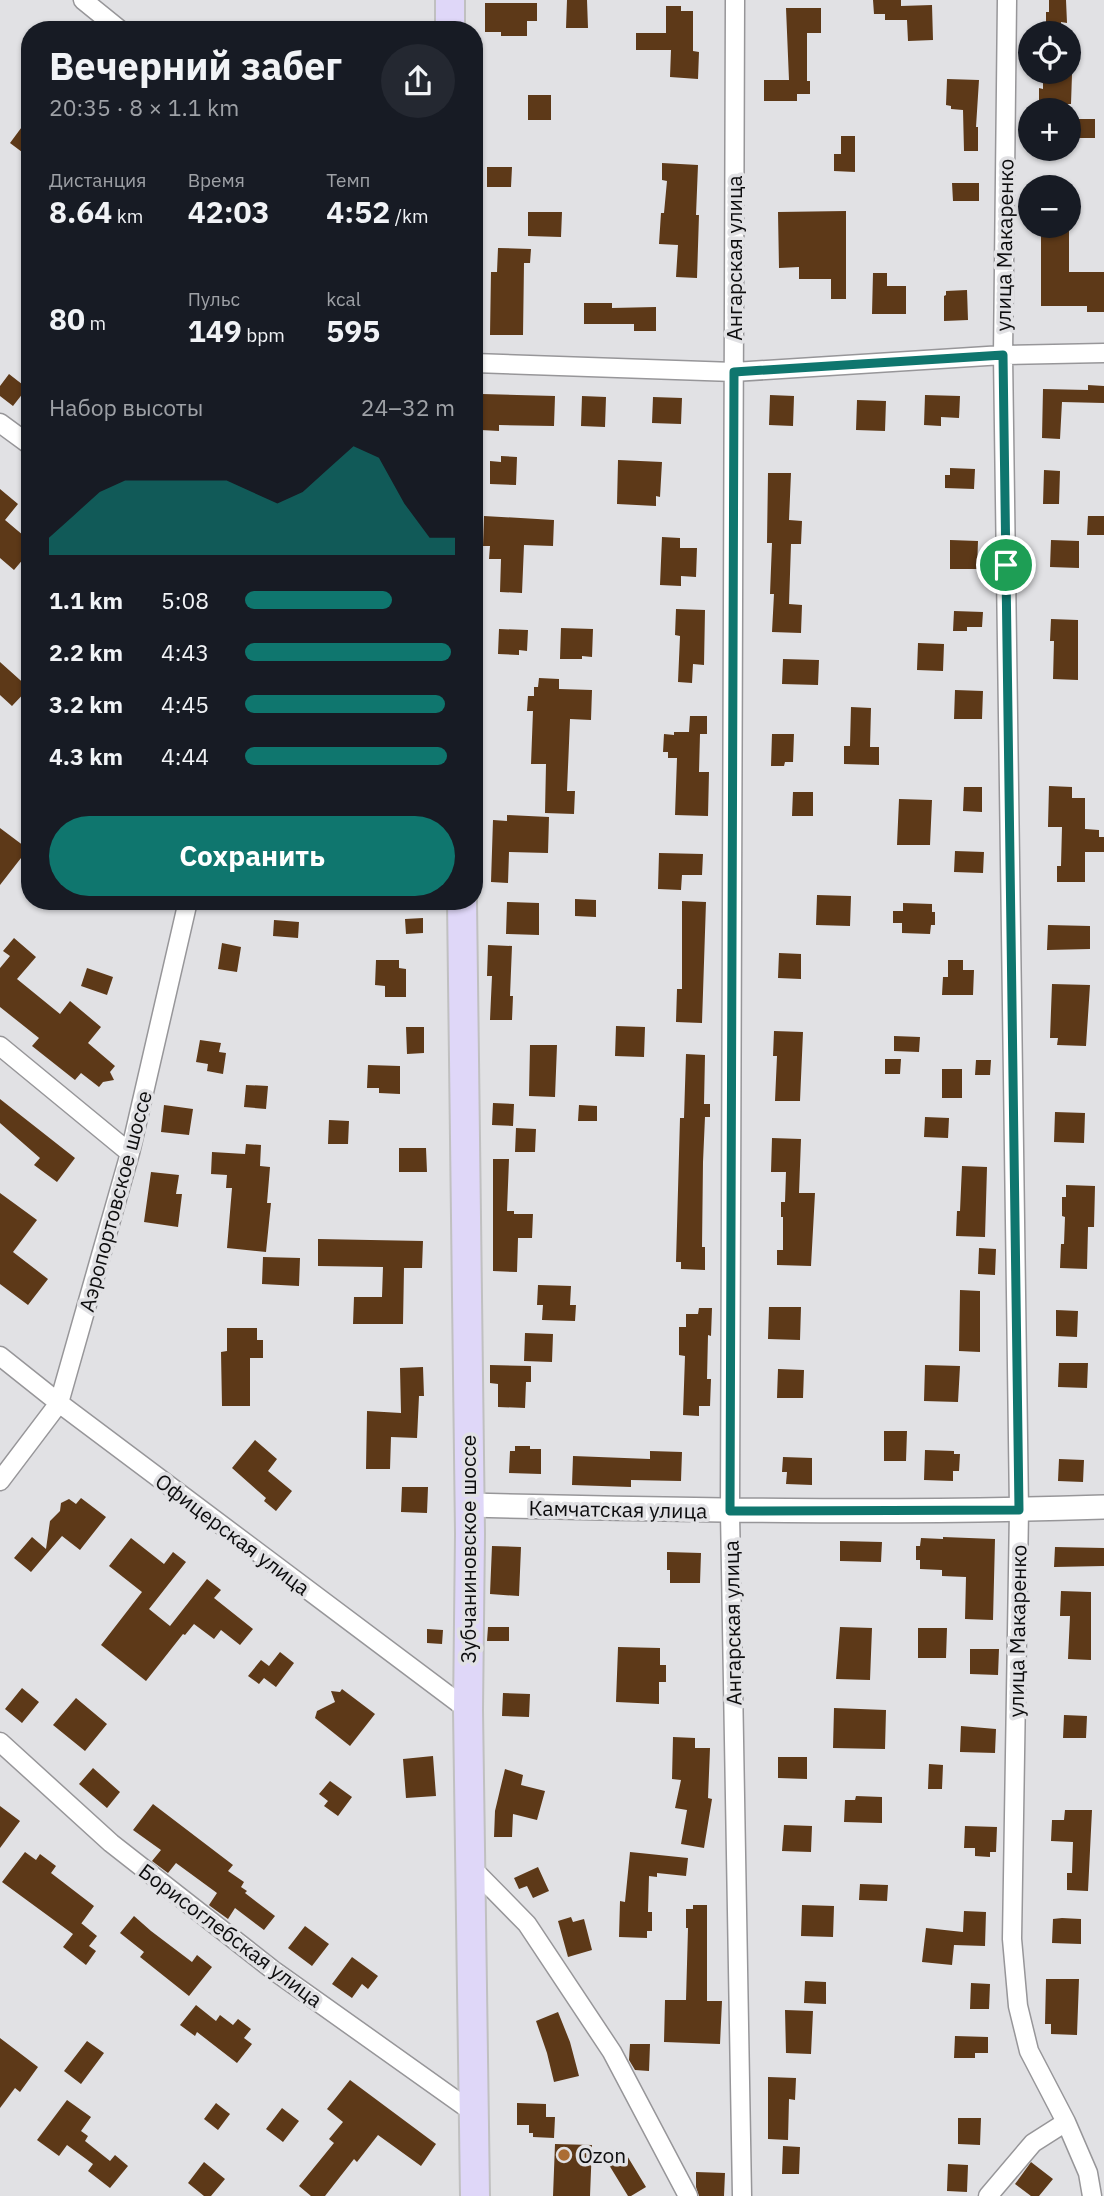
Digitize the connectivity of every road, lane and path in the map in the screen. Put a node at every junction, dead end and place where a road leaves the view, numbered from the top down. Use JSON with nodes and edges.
{"nodes":[{"id":1,"x":83,"y":0,"type":"edge"},
{"id":2,"x":450,"y":0,"type":"edge"},
{"id":3,"x":735,"y":0,"type":"edge"},
{"id":4,"x":1007,"y":0,"type":"edge"},
{"id":5,"x":109,"y":21,"type":"edge"},
{"id":6,"x":450,"y":21,"type":"edge"},
{"id":7,"x":1104,"y":353,"type":"edge"},
{"id":8,"x":1003,"y":355,"type":"junction"},
{"id":9,"x":483,"y":363,"type":"edge"},
{"id":10,"x":734,"y":372,"type":"junction"},
{"id":11,"x":0,"y":423,"type":"edge"},
{"id":12,"x":21,"y":438,"type":"edge"},
{"id":13,"x":186,"y":910,"type":"edge"},
{"id":14,"x":462,"y":910,"type":"edge"},
{"id":15,"x":0,"y":1046,"type":"edge"},
{"id":16,"x":130,"y":1153,"type":"junction"},
{"id":17,"x":0,"y":1356,"type":"edge"},
{"id":18,"x":59,"y":1403,"type":"junction"},
{"id":19,"x":0,"y":1482,"type":"edge"},
{"id":20,"x":469,"y":1505,"type":"junction"},
{"id":21,"x":1104,"y":1507,"type":"edge"},
{"id":22,"x":1019,"y":1510,"type":"junction"},
{"id":23,"x":730,"y":1511,"type":"junction"},
{"id":24,"x":468,"y":1710,"type":"junction"},
{"id":25,"x":0,"y":1742,"type":"edge"},
{"id":26,"x":470,"y":1866,"type":"junction"},
{"id":27,"x":474,"y":2113,"type":"junction"},
{"id":28,"x":1066,"y":2122,"type":"junction"},
{"id":29,"x":475,"y":2196,"type":"edge"},
{"id":30,"x":688,"y":2196,"type":"edge"},
{"id":31,"x":742,"y":2196,"type":"edge"},
{"id":32,"x":988,"y":2196,"type":"edge"},
{"id":33,"x":1092,"y":2196,"type":"edge"}],
"edges":[{"from":1,"to":5,"type":"street"},
{"from":2,"to":6,"type":"main road"},
{"from":3,"to":10,"type":"street","name":"Ангарская улица"},
{"from":4,"to":8,"type":"street","name":"улица Макаренко"},
{"from":7,"to":8,"type":"street"},
{"from":8,"to":10,"type":"street"},
{"from":8,"to":22,"type":"street","name":"улица Макаренко"},
{"from":9,"to":10,"type":"street"},
{"from":10,"to":23,"type":"street","name":"Ангарская улица"},
{"from":11,"to":12,"type":"street"},
{"from":13,"to":16,"type":"street","name":"Аэропортовское шоссе"},
{"from":14,"to":20,"type":"main road","name":"Зубчаниновское шоссе"},
{"from":15,"to":16,"type":"street"},
{"from":16,"to":18,"type":"street","name":"Аэропортовское шоссе"},
{"from":17,"to":18,"type":"street","name":"Офицерская улица"},
{"from":18,"to":19,"type":"street","name":"Аэропортовское шоссе"},
{"from":18,"to":24,"type":"street","name":"Офицерская улица"},
{"from":20,"to":23,"type":"street","name":"Камчатская улица"},
{"from":20,"to":24,"type":"main road","name":"Зубчаниновское шоссе"},
{"from":21,"to":22,"type":"street","name":"Камчатская улица"},
{"from":22,"to":23,"type":"street","name":"Камчатская улица"},
{"from":22,"to":28,"type":"street","name":"улица Макаренко"},
{"from":23,"to":31,"type":"street","name":"Ангарская улица"},
{"from":24,"to":26,"type":"main road","name":"Зубчаниновское шоссе"},
{"from":25,"to":27,"type":"street","name":"Борисоглебская улица"},
{"from":26,"to":27,"type":"main road","name":"Зубчаниновское шоссе"},
{"from":26,"to":30,"type":"street"},
{"from":27,"to":29,"type":"main road","name":"Зубчаниновское шоссе"},
{"from":28,"to":32,"type":"street"},
{"from":28,"to":33,"type":"street","name":"улица Макаренко"}]}
